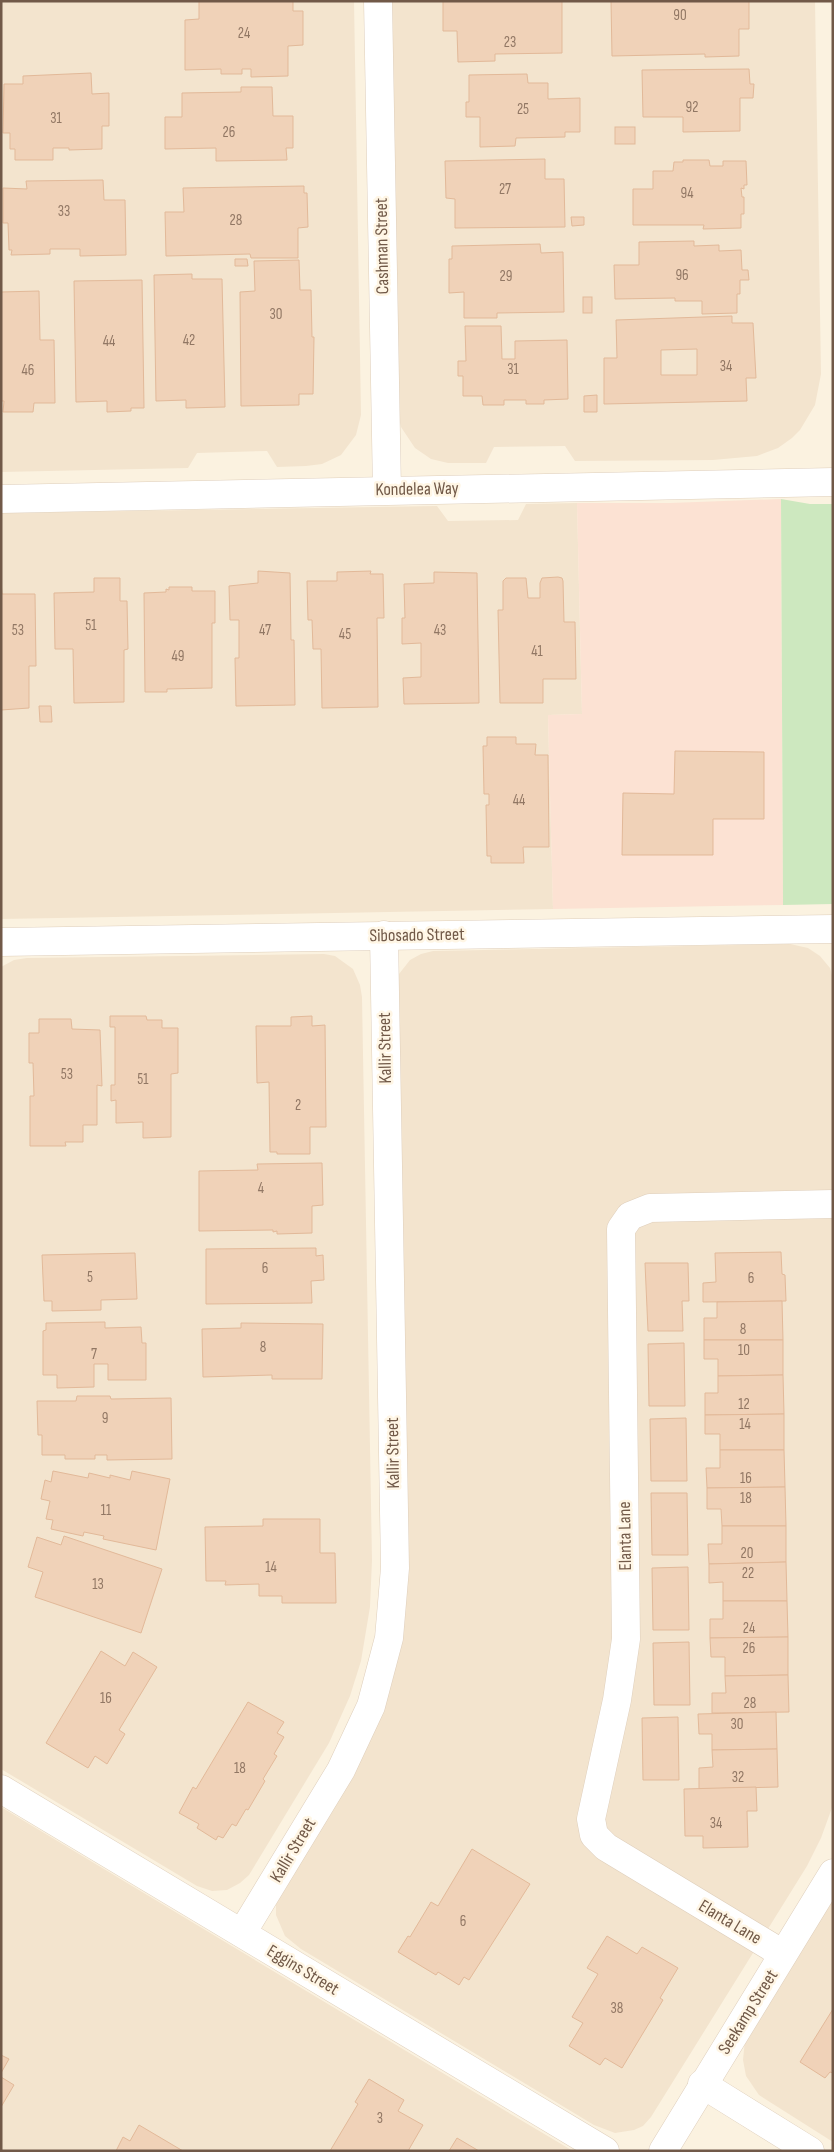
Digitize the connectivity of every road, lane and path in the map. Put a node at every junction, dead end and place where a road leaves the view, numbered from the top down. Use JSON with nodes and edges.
{"nodes":[{"id":1,"x":378,"y":1,"type":"edge"},
{"id":2,"x":833,"y":482,"type":"edge"},
{"id":3,"x":387,"y":490,"type":"junction"},
{"id":4,"x":1,"y":498,"type":"edge"},
{"id":5,"x":833,"y":929,"type":"edge"},
{"id":6,"x":384,"y":935,"type":"junction"},
{"id":7,"x":1,"y":942,"type":"edge"},
{"id":8,"x":833,"y":1204,"type":"edge"},
{"id":9,"x":1,"y":1789,"type":"edge"},
{"id":10,"x":833,"y":1873,"type":"edge"},
{"id":11,"x":242,"y":1933,"type":"junction"},
{"id":12,"x":783,"y":1954,"type":"junction"},
{"id":13,"x":702,"y":2084,"type":"junction"},
{"id":14,"x":605,"y":2151,"type":"edge"},
{"id":15,"x":663,"y":2151,"type":"edge"},
{"id":16,"x":810,"y":2151,"type":"edge"}],
"edges":[{"from":1,"to":3,"type":"street","name":"Cashman Street"},
{"from":2,"to":3,"type":"street","name":"Kondelea Way"},
{"from":3,"to":4,"type":"street","name":"Kondelea Way"},
{"from":5,"to":6,"type":"street","name":"Sibosado Street"},
{"from":6,"to":7,"type":"street","name":"Sibosado Street"},
{"from":6,"to":11,"type":"street","name":"Kallir Street"},
{"from":8,"to":12,"type":"street","name":"Elanta Lane"},
{"from":9,"to":11,"type":"street","name":"Eggins Street"},
{"from":10,"to":12,"type":"street","name":"Seekamp Street"},
{"from":11,"to":14,"type":"street","name":"Eggins Street"},
{"from":12,"to":13,"type":"street","name":"Seekamp Street"},
{"from":13,"to":15,"type":"street","name":"Seekamp Street"},
{"from":13,"to":16,"type":"street"}]}
